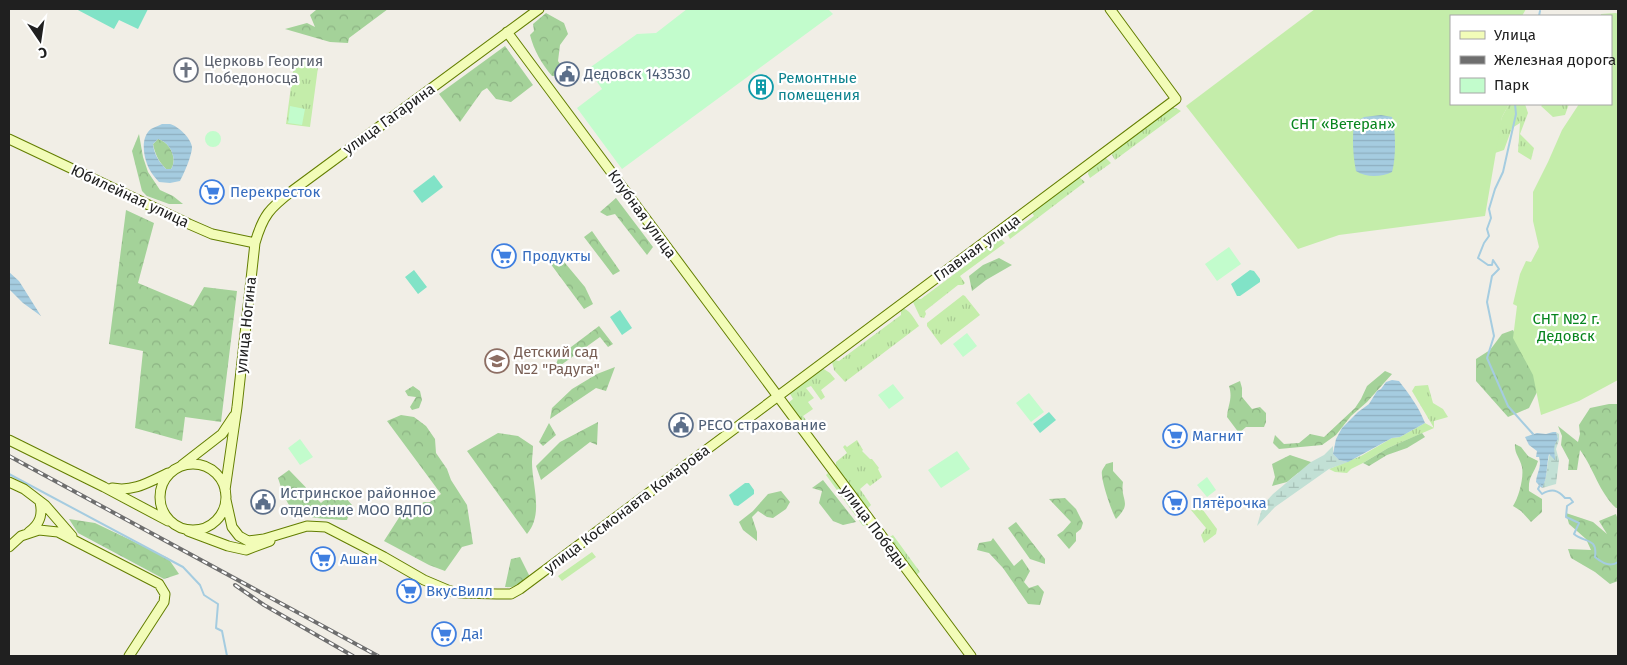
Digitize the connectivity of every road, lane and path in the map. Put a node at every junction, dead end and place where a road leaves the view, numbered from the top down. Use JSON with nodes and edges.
{"nodes":[{"id":1,"x":539,"y":9,"type":"edge"},
{"id":2,"x":1110,"y":9,"type":"edge"},
{"id":3,"x":507,"y":32,"type":"junction"},
{"id":4,"x":9,"y":139,"type":"edge"},
{"id":5,"x":255,"y":243,"type":"junction"},
{"id":6,"x":778,"y":397,"type":"junction"},
{"id":7,"x":237,"y":406,"type":"junction"},
{"id":8,"x":9,"y":440,"type":"edge"},
{"id":9,"x":180,"y":466,"type":"junction"},
{"id":10,"x":171,"y":472,"type":"junction"},
{"id":11,"x":9,"y":482,"type":"edge"},
{"id":12,"x":104,"y":487,"type":"junction"},
{"id":13,"x":226,"y":495,"type":"junction"},
{"id":14,"x":40,"y":502,"type":"junction"},
{"id":15,"x":172,"y":523,"type":"junction"},
{"id":16,"x":182,"y":529,"type":"junction"},
{"id":17,"x":283,"y":534,"type":"junction"},
{"id":18,"x":24,"y":535,"type":"junction"},
{"id":19,"x":82,"y":544,"type":"junction"},
{"id":20,"x":9,"y":547,"type":"edge"},
{"id":21,"x":129,"y":656,"type":"edge"},
{"id":22,"x":971,"y":656,"type":"edge"}],
"edges":[{"from":1,"to":3,"type":"street","name":"улица Гагарина"},
{"from":2,"to":6,"type":"street","name":"Главная улица"},
{"from":3,"to":5,"type":"street","name":"улица Гагарина"},
{"from":3,"to":6,"type":"street","name":"Клубная улица"},
{"from":4,"to":5,"type":"street","name":"Юбилейная улица"},
{"from":5,"to":7,"type":"street","name":"улица Ногина"},
{"from":6,"to":17,"type":"street","name":"улица Космонавта Комарова"},
{"from":6,"to":22,"type":"street","name":"улица Победы"},
{"from":7,"to":9,"type":"street"},
{"from":7,"to":13,"type":"street","name":"улица Ногина"},
{"from":8,"to":12,"type":"street"},
{"from":9,"to":10,"type":"street"},
{"from":9,"to":13,"type":"street"},
{"from":10,"to":12,"type":"street"},
{"from":10,"to":15,"type":"street"},
{"from":11,"to":14,"type":"street"},
{"from":12,"to":15,"type":"street"},
{"from":13,"to":16,"type":"street"},
{"from":13,"to":17,"type":"street"},
{"from":14,"to":18,"type":"street"},
{"from":14,"to":19,"type":"street"},
{"from":15,"to":16,"type":"street"},
{"from":16,"to":17,"type":"street"},
{"from":18,"to":19,"type":"street"},
{"from":18,"to":20,"type":"street"},
{"from":19,"to":21,"type":"street"}]}
